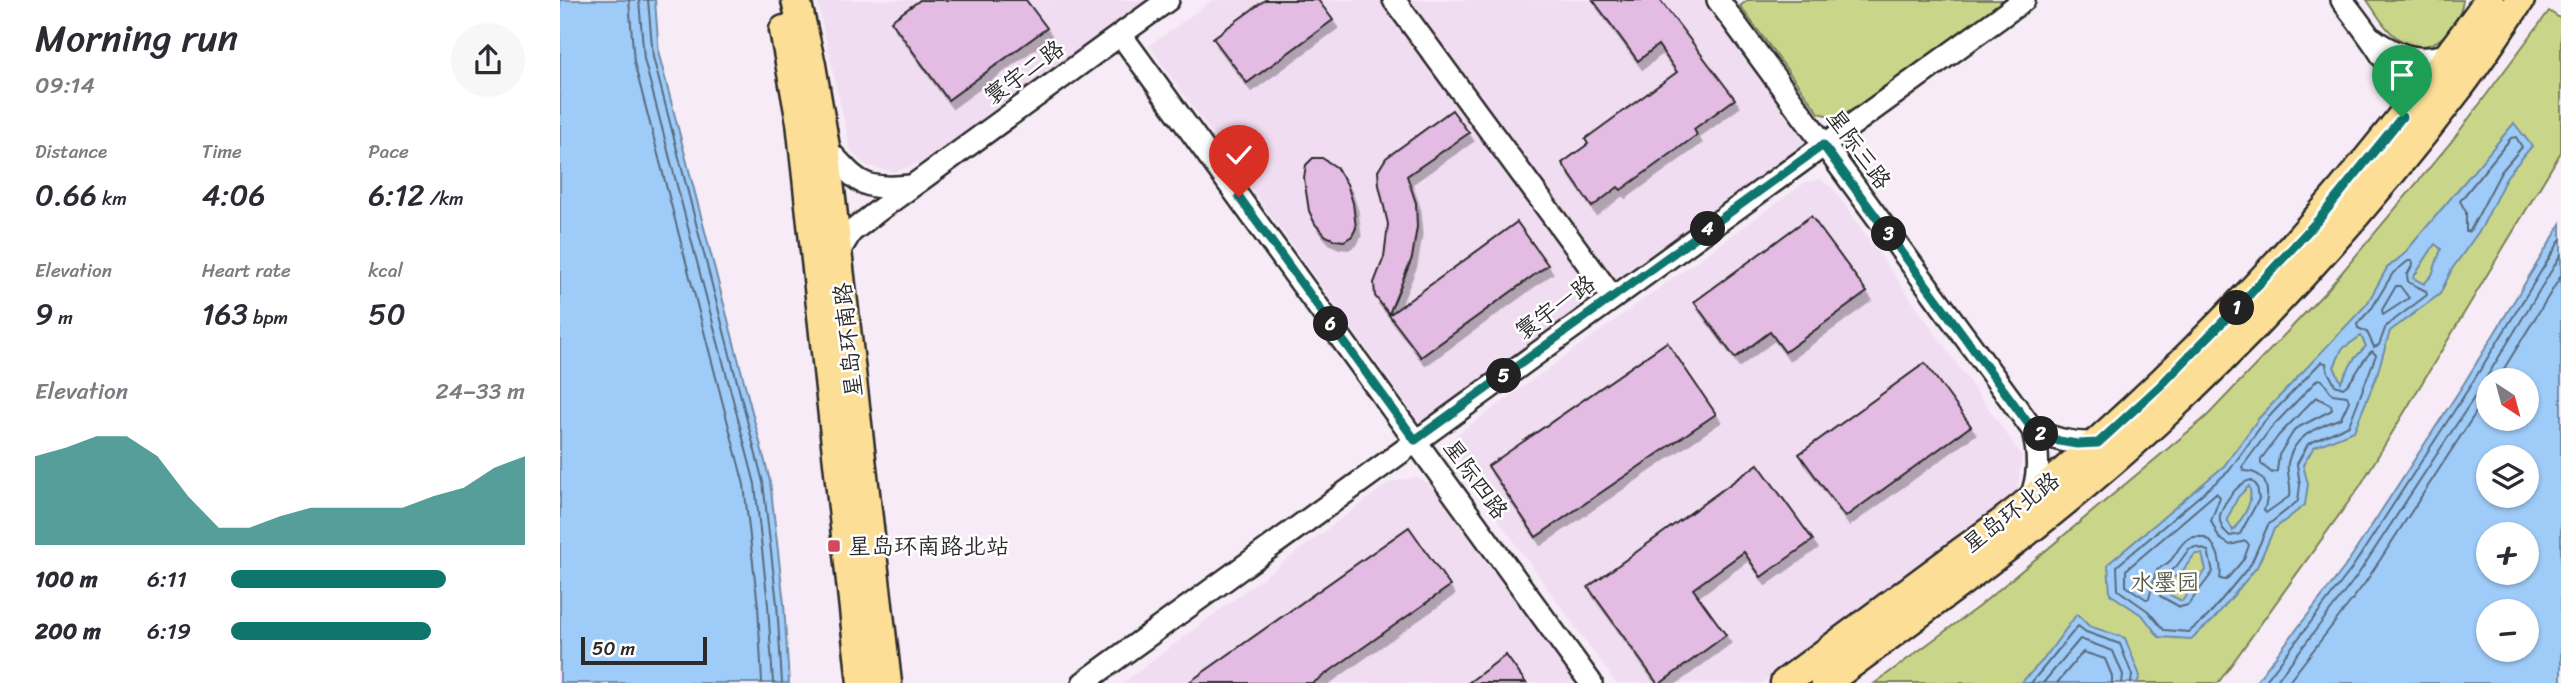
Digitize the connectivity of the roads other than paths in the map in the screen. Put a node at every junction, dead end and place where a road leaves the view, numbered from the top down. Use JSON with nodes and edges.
{"nodes":[{"id":1,"x":776,"y":0,"type":"edge"},
{"id":2,"x":796,"y":0,"type":"edge"},
{"id":3,"x":1168,"y":0,"type":"edge"},
{"id":4,"x":1394,"y":0,"type":"edge"},
{"id":5,"x":1718,"y":0,"type":"edge"},
{"id":6,"x":2024,"y":0,"type":"edge"},
{"id":7,"x":2342,"y":0,"type":"edge"},
{"id":8,"x":2489,"y":0,"type":"edge"},
{"id":9,"x":2516,"y":1,"type":"edge"},
{"id":10,"x":1121,"y":35,"type":"junction"},
{"id":11,"x":2369,"y":36,"type":"junction"},
{"id":12,"x":2452,"y":52,"type":"junction"},
{"id":13,"x":2402,"y":117,"type":"junction"},
{"id":14,"x":1823,"y":145,"type":"junction"},
{"id":15,"x":825,"y":147,"type":"junction"},
{"id":16,"x":911,"y":186,"type":"junction"},
{"id":17,"x":838,"y":253,"type":"junction"},
{"id":18,"x":1613,"y":298,"type":"junction"},
{"id":19,"x":2033,"y":430,"type":"junction"},
{"id":20,"x":1415,"y":440,"type":"junction"},
{"id":21,"x":2098,"y":443,"type":"junction"},
{"id":22,"x":2029,"y":502,"type":"junction"},
{"id":23,"x":862,"y":683,"type":"edge"},
{"id":24,"x":887,"y":683,"type":"edge"},
{"id":25,"x":1083,"y":683,"type":"edge"},
{"id":26,"x":1591,"y":683,"type":"edge"},
{"id":27,"x":1785,"y":683,"type":"edge"},
{"id":28,"x":1825,"y":683,"type":"edge"}],
"edges":[{"from":1,"to":23,"type":"main road","name":"星岛环南路"},
{"from":2,"to":15,"type":"main road","name":"星岛环南路"},
{"from":3,"to":10,"type":"street","name":"寰宇二路"},
{"from":4,"to":18,"type":"street"},
{"from":5,"to":14,"type":"street","name":"星际三路"},
{"from":6,"to":14,"type":"street","name":"寰宇一路"},
{"from":7,"to":11,"type":"street"},
{"from":8,"to":12,"type":"main road","name":"星岛环北路"},
{"from":9,"to":28,"type":"main road","name":"星岛环北路"},
{"from":10,"to":16,"type":"street","name":"寰宇二路"},
{"from":10,"to":20,"type":"street","name":"星际四路"},
{"from":11,"to":12,"type":"street"},
{"from":11,"to":13,"type":"street"},
{"from":12,"to":13,"type":"main road","name":"星岛环北路"},
{"from":13,"to":21,"type":"main road","name":"星岛环北路"},
{"from":14,"to":18,"type":"street","name":"寰宇一路"},
{"from":14,"to":19,"type":"street","name":"星际三路"},
{"from":15,"to":16,"type":"street"},
{"from":15,"to":17,"type":"main road","name":"星岛环南路"},
{"from":16,"to":17,"type":"street","name":"寰宇二路"},
{"from":17,"to":24,"type":"main road","name":"星岛环南路"},
{"from":18,"to":20,"type":"street","name":"寰宇一路"},
{"from":19,"to":21,"type":"street"},
{"from":19,"to":22,"type":"street","name":"星际三路"},
{"from":20,"to":25,"type":"street","name":"寰宇一路"},
{"from":20,"to":26,"type":"street","name":"星际四路"},
{"from":21,"to":22,"type":"main road","name":"星岛环北路"},
{"from":22,"to":27,"type":"main road","name":"星岛环北路"}]}
